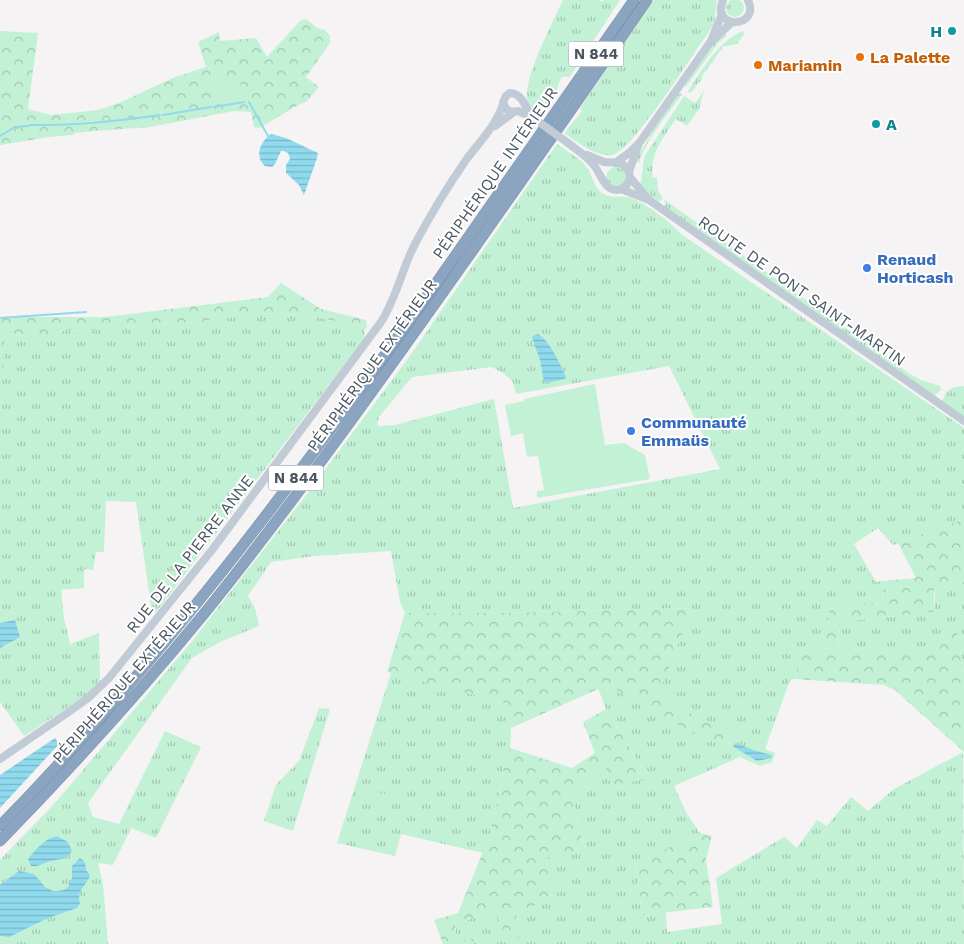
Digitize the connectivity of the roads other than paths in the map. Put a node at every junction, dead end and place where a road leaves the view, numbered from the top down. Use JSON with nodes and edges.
{"nodes":[{"id":1,"x":647,"y":0,"type":"edge"},
{"id":2,"x":723,"y":0,"type":"edge"},
{"id":3,"x":748,"y":0,"type":"edge"},
{"id":4,"x":633,"y":1,"type":"edge"},
{"id":5,"x":722,"y":14,"type":"junction"},
{"id":6,"x":732,"y":22,"type":"junction"},
{"id":7,"x":712,"y":41,"type":"junction"},
{"id":8,"x":522,"y":103,"type":"junction"},
{"id":9,"x":503,"y":104,"type":"junction"},
{"id":10,"x":516,"y":112,"type":"junction"},
{"id":11,"x":532,"y":117,"type":"junction"},
{"id":12,"x":492,"y":129,"type":"junction"},
{"id":13,"x":640,"y":142,"type":"junction"},
{"id":14,"x":580,"y":152,"type":"junction"},
{"id":15,"x":614,"y":163,"type":"junction"},
{"id":16,"x":629,"y":174,"type":"junction"},
{"id":17,"x":603,"y":178,"type":"junction"},
{"id":18,"x":621,"y":189,"type":"junction"},
{"id":19,"x":649,"y":200,"type":"junction"},
{"id":20,"x":964,"y":421,"type":"edge"},
{"id":21,"x":0,"y":759,"type":"edge"},
{"id":22,"x":0,"y":826,"type":"edge"},
{"id":23,"x":0,"y":841,"type":"edge"}],
"edges":[{"from":1,"to":23,"type":"highway","name":"PÉRIPHÉRIQUE EXTÉRIEUR","number":"N 844"},
{"from":2,"to":5,"type":"street"},
{"from":3,"to":6,"type":"street"},
{"from":4,"to":22,"type":"highway","name":"PÉRIPHÉRIQUE INTÉRIEUR","number":"N 844"},
{"from":5,"to":6,"type":"street"},
{"from":5,"to":7,"type":"street"},
{"from":6,"to":7,"type":"street"},
{"from":7,"to":13,"type":"street"},
{"from":8,"to":9,"type":"street"},
{"from":8,"to":10,"type":"street"},
{"from":8,"to":11,"type":"street"},
{"from":9,"to":10,"type":"street"},
{"from":9,"to":12,"type":"street","name":"RUE DE LA PIERRE ANNE"},
{"from":10,"to":11,"type":"street"},
{"from":10,"to":12,"type":"street","name":"RUE DE LA PIERRE ANNE"},
{"from":11,"to":14,"type":"street","bridge":true},
{"from":12,"to":21,"type":"street","name":"RUE DE LA PIERRE ANNE"},
{"from":13,"to":15,"type":"street"},
{"from":13,"to":16,"type":"street"},
{"from":14,"to":15,"type":"street"},
{"from":14,"to":17,"type":"street"},
{"from":15,"to":16,"type":"street"},
{"from":15,"to":17,"type":"street"},
{"from":16,"to":18,"type":"street"},
{"from":16,"to":19,"type":"street"},
{"from":17,"to":18,"type":"street"},
{"from":18,"to":19,"type":"street","name":"ROUTE DE PONT SAINT-MARTIN"},
{"from":19,"to":20,"type":"street","name":"ROUTE DE PONT SAINT-MARTIN"}]}
